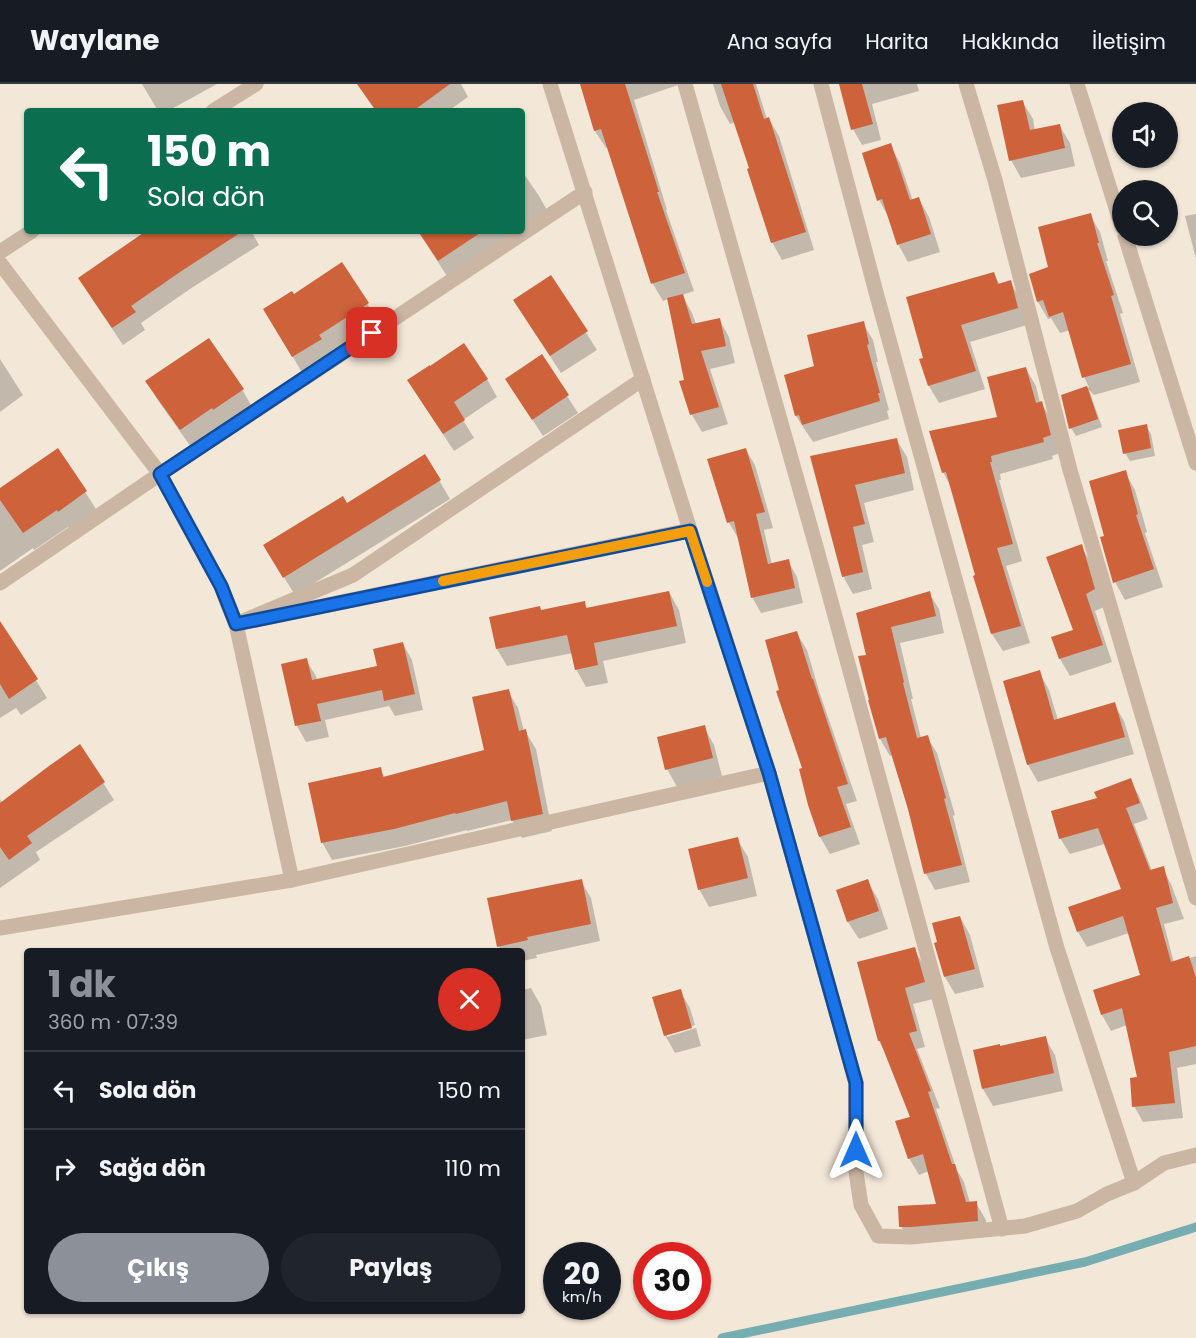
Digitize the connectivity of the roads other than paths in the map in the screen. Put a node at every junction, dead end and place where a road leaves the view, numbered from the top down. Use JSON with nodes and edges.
{"nodes":[{"id":1,"x":256,"y":84,"type":"edge"},
{"id":2,"x":550,"y":84,"type":"edge"},
{"id":3,"x":685,"y":84,"type":"edge"},
{"id":4,"x":821,"y":84,"type":"edge"},
{"id":5,"x":966,"y":84,"type":"edge"},
{"id":6,"x":1077,"y":84,"type":"edge"},
{"id":7,"x":218,"y":108,"type":"edge"},
{"id":8,"x":585,"y":192,"type":"junction"},
{"id":9,"x":1112,"y":195,"type":"edge"},
{"id":10,"x":525,"y":232,"type":"edge"},
{"id":11,"x":27,"y":234,"type":"edge"},
{"id":12,"x":522,"y":234,"type":"edge"},
{"id":13,"x":1128,"y":246,"type":"edge"},
{"id":14,"x":0,"y":252,"type":"edge"},
{"id":15,"x":0,"y":263,"type":"edge"},
{"id":16,"x":643,"y":379,"type":"junction"},
{"id":17,"x":1196,"y":463,"type":"edge"},
{"id":18,"x":160,"y":474,"type":"junction"},
{"id":19,"x":690,"y":531,"type":"junction"},
{"id":20,"x":0,"y":583,"type":"edge"},
{"id":21,"x":236,"y":624,"type":"junction"},
{"id":22,"x":769,"y":773,"type":"junction"},
{"id":23,"x":292,"y":880,"type":"junction"},
{"id":24,"x":1196,"y":898,"type":"edge"},
{"id":25,"x":0,"y":928,"type":"edge"},
{"id":26,"x":1196,"y":1155,"type":"edge"},
{"id":27,"x":1134,"y":1183,"type":"junction"},
{"id":28,"x":1002,"y":1229,"type":"junction"}],
"edges":[{"from":1,"to":7,"type":"street"},
{"from":2,"to":8,"type":"street"},
{"from":3,"to":28,"type":"street"},
{"from":4,"to":27,"type":"street"},
{"from":5,"to":24,"type":"street"},
{"from":6,"to":9,"type":"street"},
{"from":8,"to":10,"type":"street"},
{"from":8,"to":16,"type":"street"},
{"from":11,"to":14,"type":"street"},
{"from":12,"to":18,"type":"street"},
{"from":13,"to":17,"type":"street"},
{"from":15,"to":18,"type":"street"},
{"from":16,"to":19,"type":"street"},
{"from":16,"to":21,"type":"street"},
{"from":18,"to":20,"type":"street"},
{"from":18,"to":21,"type":"street"},
{"from":19,"to":21,"type":"street"},
{"from":19,"to":22,"type":"street"},
{"from":21,"to":23,"type":"street"},
{"from":22,"to":23,"type":"street"},
{"from":22,"to":28,"type":"street"},
{"from":23,"to":25,"type":"street"},
{"from":26,"to":27,"type":"street"},
{"from":27,"to":28,"type":"street"}]}
